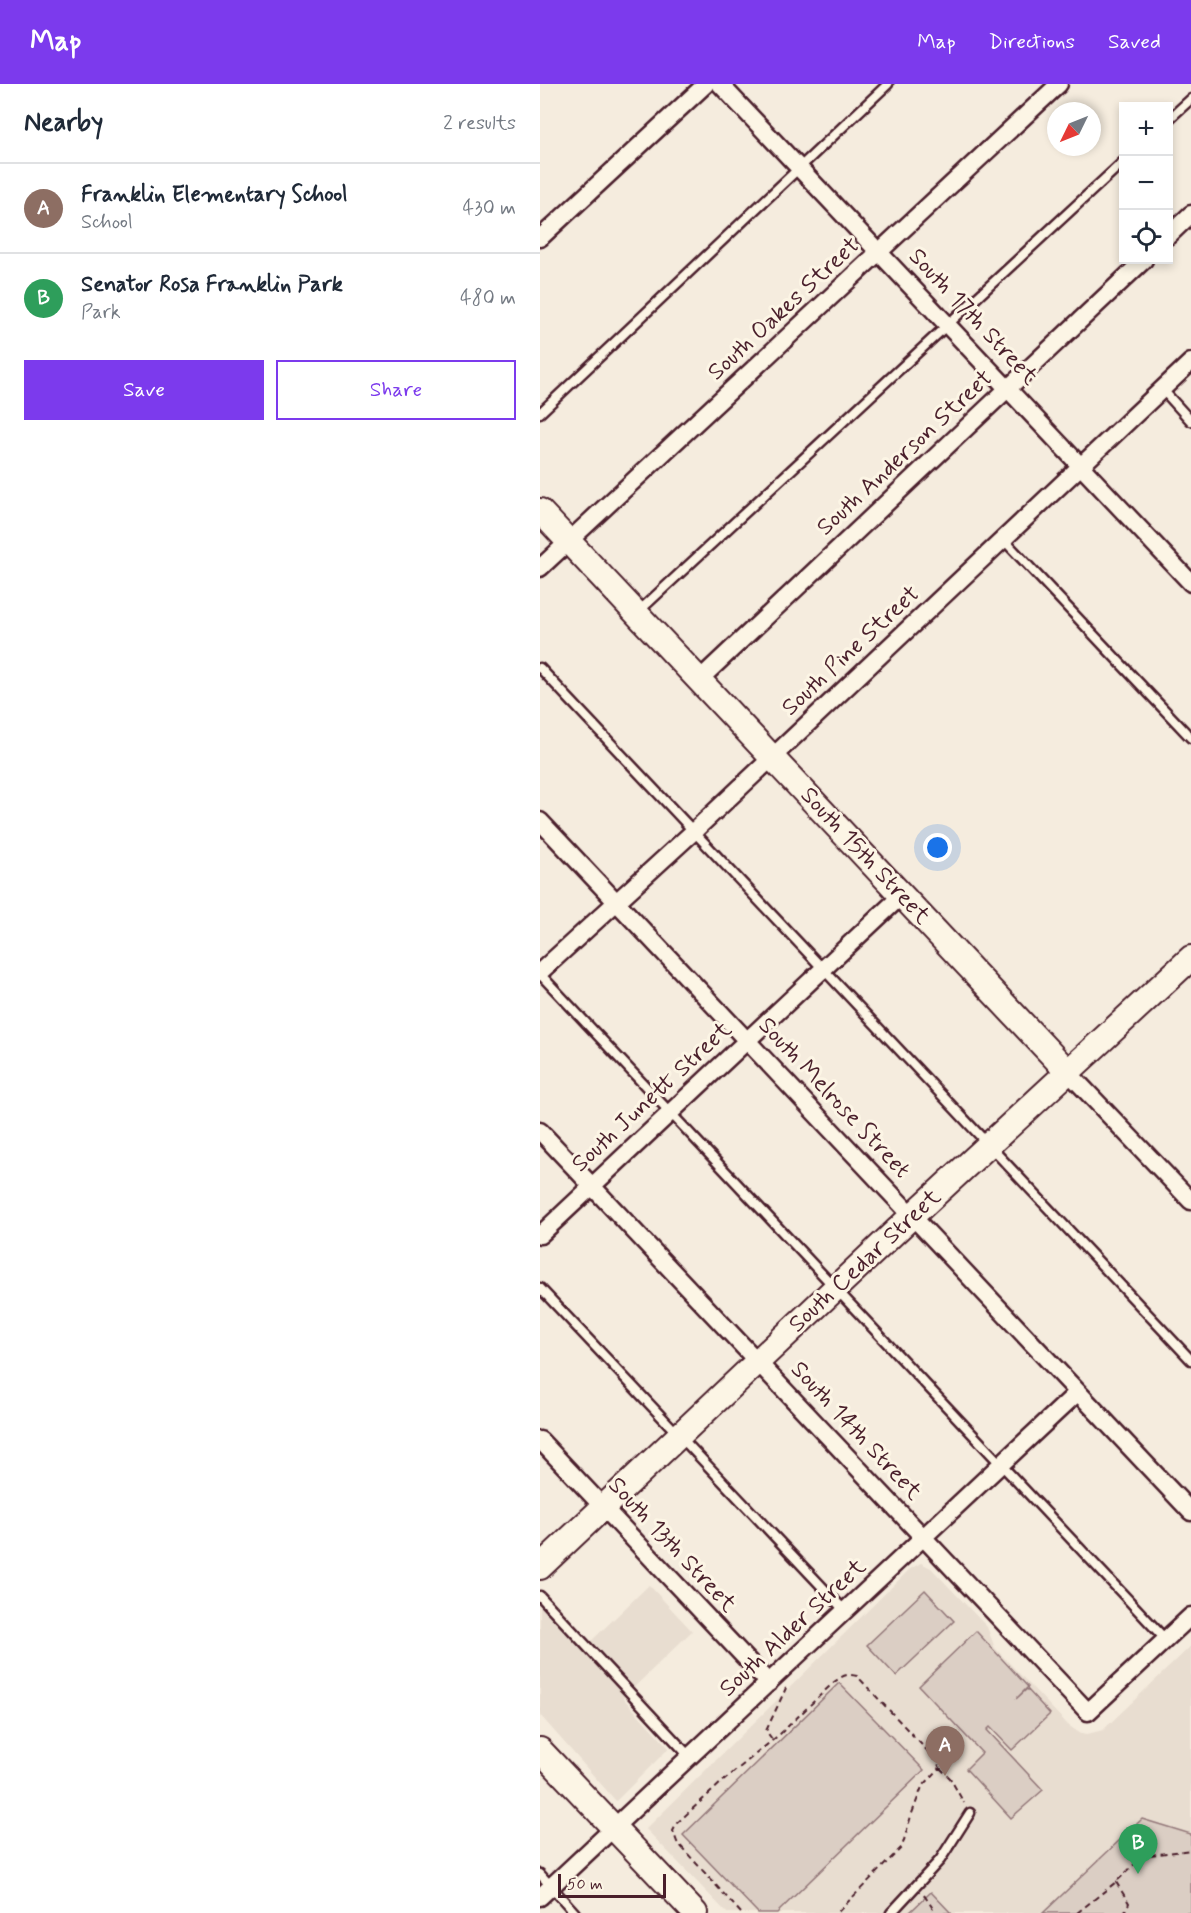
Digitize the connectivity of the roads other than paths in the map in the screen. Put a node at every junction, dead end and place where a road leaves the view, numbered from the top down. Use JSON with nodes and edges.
{"nodes":[{"id":1,"x":706,"y":84,"type":"edge"},
{"id":2,"x":720,"y":84,"type":"edge"},
{"id":3,"x":888,"y":84,"type":"edge"},
{"id":4,"x":1059,"y":84,"type":"edge"},
{"id":5,"x":1191,"y":99,"type":"edge"},
{"id":6,"x":1173,"y":115,"type":"edge"},
{"id":7,"x":1119,"y":166,"type":"edge"},
{"id":8,"x":799,"y":168,"type":"junction"},
{"id":9,"x":1191,"y":214,"type":"edge"},
{"id":10,"x":1173,"y":231,"type":"edge"},
{"id":11,"x":540,"y":238,"type":"edge"},
{"id":12,"x":880,"y":253,"type":"junction"},
{"id":13,"x":1140,"y":264,"type":"edge"},
{"id":14,"x":948,"y":325,"type":"junction"},
{"id":15,"x":1191,"y":362,"type":"edge"},
{"id":16,"x":1008,"y":389,"type":"junction"},
{"id":17,"x":1162,"y":389,"type":"junction"},
{"id":18,"x":540,"y":413,"type":"edge"},
{"id":19,"x":1191,"y":421,"type":"edge"},
{"id":20,"x":1080,"y":466,"type":"junction"},
{"id":21,"x":540,"y":511,"type":"edge"},
{"id":22,"x":568,"y":540,"type":"junction"},
{"id":23,"x":1004,"y":540,"type":"junction"},
{"id":24,"x":540,"y":568,"type":"edge"},
{"id":25,"x":1191,"y":583,"type":"edge"},
{"id":26,"x":637,"y":614,"type":"junction"},
{"id":27,"x":540,"y":668,"type":"edge"},
{"id":28,"x":699,"y":680,"type":"junction"},
{"id":29,"x":1191,"y":738,"type":"edge"},
{"id":30,"x":773,"y":757,"type":"junction"},
{"id":31,"x":540,"y":821,"type":"edge"},
{"id":32,"x":693,"y":832,"type":"junction"},
{"id":33,"x":902,"y":895,"type":"junction"},
{"id":34,"x":617,"y":903,"type":"junction"},
{"id":35,"x":1191,"y":958,"type":"edge"},
{"id":36,"x":825,"y":969,"type":"junction"},
{"id":37,"x":540,"y":973,"type":"edge"},
{"id":38,"x":747,"y":1041,"type":"junction"},
{"id":39,"x":1069,"y":1072,"type":"junction"},
{"id":40,"x":670,"y":1112,"type":"junction"},
{"id":41,"x":540,"y":1131,"type":"edge"},
{"id":42,"x":990,"y":1145,"type":"junction"},
{"id":43,"x":592,"y":1186,"type":"junction"},
{"id":44,"x":1191,"y":1201,"type":"edge"},
{"id":45,"x":912,"y":1216,"type":"junction"},
{"id":46,"x":540,"y":1235,"type":"edge"},
{"id":47,"x":540,"y":1288,"type":"edge"},
{"id":48,"x":835,"y":1288,"type":"junction"},
{"id":49,"x":1191,"y":1360,"type":"edge"},
{"id":50,"x":758,"y":1362,"type":"junction"},
{"id":51,"x":1078,"y":1392,"type":"junction"},
{"id":52,"x":680,"y":1436,"type":"junction"},
{"id":53,"x":540,"y":1440,"type":"edge"},
{"id":54,"x":1001,"y":1465,"type":"junction"},
{"id":55,"x":603,"y":1507,"type":"junction"},
{"id":56,"x":1191,"y":1512,"type":"edge"},
{"id":57,"x":923,"y":1538,"type":"junction"},
{"id":58,"x":540,"y":1567,"type":"edge"},
{"id":59,"x":540,"y":1596,"type":"edge"},
{"id":60,"x":845,"y":1611,"type":"junction"},
{"id":61,"x":1190,"y":1618,"type":"edge"},
{"id":62,"x":1166,"y":1640,"type":"junction"},
{"id":63,"x":769,"y":1683,"type":"junction"},
{"id":64,"x":540,"y":1750,"type":"edge"},
{"id":65,"x":690,"y":1757,"type":"junction"},
{"id":66,"x":970,"y":1813,"type":"road end"},
{"id":67,"x":614,"y":1829,"type":"junction"},
{"id":68,"x":544,"y":1886,"type":"edge"},
{"id":69,"x":575,"y":1913,"type":"edge"},
{"id":70,"x":695,"y":1913,"type":"edge"},
{"id":71,"x":891,"y":1913,"type":"edge"}],
"edges":[{"from":1,"to":11,"type":"street"},
{"from":2,"to":8,"type":"street","name":"South 17th Street"},
{"from":3,"to":8,"type":"lane"},
{"from":4,"to":12,"type":"street","name":"South Oakes Street"},
{"from":5,"to":6,"type":"lane"},
{"from":7,"to":14,"type":"lane"},
{"from":8,"to":12,"type":"street","name":"South 17th Street"},
{"from":8,"to":18,"type":"lane"},
{"from":9,"to":10,"type":"street"},
{"from":12,"to":14,"type":"street","name":"South 17th Street"},
{"from":12,"to":22,"type":"street","name":"South Oakes Street"},
{"from":13,"to":16,"type":"street","name":"South Anderson Street"},
{"from":14,"to":16,"type":"street","name":"South 17th Street"},
{"from":14,"to":26,"type":"lane"},
{"from":15,"to":17,"type":"street","name":"South Pine Street"},
{"from":16,"to":20,"type":"street","name":"South 17th Street"},
{"from":16,"to":28,"type":"street","name":"South Anderson Street"},
{"from":17,"to":19,"type":"lane"},
{"from":17,"to":20,"type":"street","name":"South Pine Street"},
{"from":20,"to":23,"type":"street","name":"South Pine Street"},
{"from":20,"to":25,"type":"street","name":"South 17th Street"},
{"from":21,"to":22,"type":"main road","name":"South 15th Street"},
{"from":22,"to":24,"type":"street","name":"South Oakes Street"},
{"from":22,"to":26,"type":"main road","name":"South 15th Street"},
{"from":23,"to":29,"type":"lane"},
{"from":23,"to":30,"type":"street","name":"South Pine Street"},
{"from":26,"to":28,"type":"main road","name":"South 15th Street"},
{"from":27,"to":32,"type":"lane"},
{"from":28,"to":30,"type":"main road","name":"South 15th Street"},
{"from":30,"to":32,"type":"street","name":"South Pine Street"},
{"from":30,"to":33,"type":"main road","name":"South 15th Street"},
{"from":31,"to":34,"type":"street","name":"South Melrose Street"},
{"from":32,"to":34,"type":"street","name":"South Pine Street"},
{"from":32,"to":36,"type":"lane"},
{"from":33,"to":36,"type":"street","name":"South Junett Street"},
{"from":33,"to":39,"type":"main road","name":"South 15th Street"},
{"from":34,"to":37,"type":"street","name":"South Pine Street"},
{"from":34,"to":38,"type":"street","name":"South Melrose Street"},
{"from":35,"to":39,"type":"main road","name":"South Cedar Street"},
{"from":36,"to":38,"type":"street","name":"South Junett Street"},
{"from":36,"to":42,"type":"lane"},
{"from":37,"to":40,"type":"lane"},
{"from":38,"to":40,"type":"street","name":"South Junett Street"},
{"from":38,"to":45,"type":"street","name":"South Melrose Street"},
{"from":39,"to":42,"type":"main road","name":"South Cedar Street"},
{"from":39,"to":44,"type":"street","name":"South 15th Street"},
{"from":40,"to":43,"type":"street","name":"South Junett Street"},
{"from":40,"to":48,"type":"lane"},
{"from":41,"to":43,"type":"street","name":"South 14th Street"},
{"from":42,"to":45,"type":"main road","name":"South Cedar Street"},
{"from":42,"to":49,"type":"lane"},
{"from":43,"to":46,"type":"street","name":"South Junett Street"},
{"from":43,"to":50,"type":"street","name":"South 14th Street"},
{"from":45,"to":48,"type":"main road","name":"South Cedar Street"},
{"from":45,"to":51,"type":"street","name":"South Melrose Street"},
{"from":47,"to":52,"type":"lane"},
{"from":48,"to":50,"type":"main road","name":"South Cedar Street"},
{"from":48,"to":54,"type":"lane"},
{"from":50,"to":52,"type":"main road","name":"South Cedar Street"},
{"from":50,"to":57,"type":"street","name":"South 14th Street"},
{"from":51,"to":54,"type":"street","name":"South Alder Street"},
{"from":51,"to":56,"type":"street","name":"South Melrose Street"},
{"from":52,"to":55,"type":"main road","name":"South Cedar Street"},
{"from":52,"to":60,"type":"lane"},
{"from":53,"to":55,"type":"street","name":"South 13th Street"},
{"from":54,"to":57,"type":"street","name":"South Alder Street"},
{"from":54,"to":62,"type":"lane"},
{"from":55,"to":58,"type":"main road","name":"South Cedar Street"},
{"from":55,"to":63,"type":"street","name":"South 13th Street"},
{"from":57,"to":60,"type":"street","name":"South Alder Street"},
{"from":57,"to":62,"type":"street","name":"South 14th Street"},
{"from":59,"to":65,"type":"lane"},
{"from":60,"to":63,"type":"street","name":"South Alder Street"},
{"from":61,"to":62,"type":"street"},
{"from":63,"to":65,"type":"street","name":"South Alder Street"},
{"from":64,"to":67,"type":"main road"},
{"from":65,"to":67,"type":"street","name":"South Alder Street"},
{"from":66,"to":71,"type":"lane"},
{"from":67,"to":68,"type":"street","name":"South Alder Street"},
{"from":67,"to":70,"type":"main road"},
{"from":68,"to":69,"type":"lane"}]}
